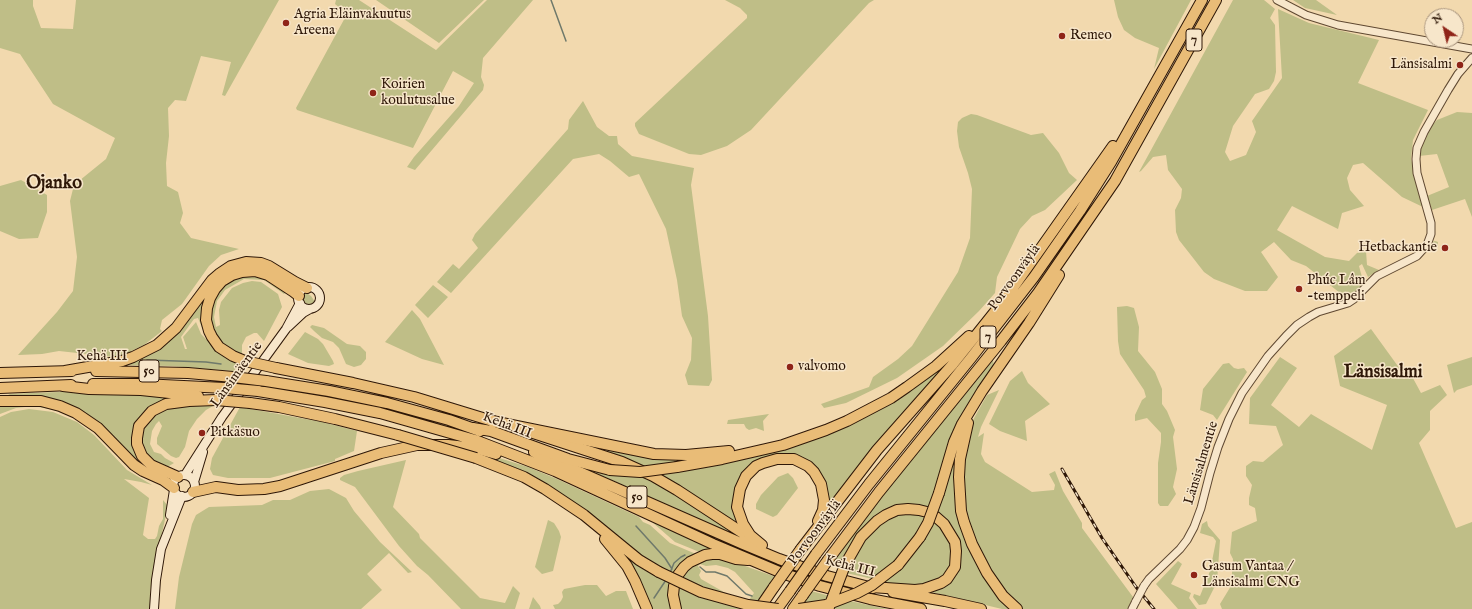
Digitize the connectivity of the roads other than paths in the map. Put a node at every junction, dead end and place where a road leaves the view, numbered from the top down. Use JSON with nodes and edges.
{"nodes":[{"id":1,"x":1202,"y":0,"type":"edge"},
{"id":2,"x":1216,"y":0,"type":"edge"},
{"id":3,"x":1277,"y":0,"type":"edge"},
{"id":4,"x":1472,"y":48,"type":"edge"},
{"id":5,"x":1472,"y":58,"type":"edge"},
{"id":6,"x":1142,"y":108,"type":"junction"},
{"id":7,"x":1116,"y":181,"type":"junction"},
{"id":8,"x":307,"y":288,"type":"junction"},
{"id":9,"x":1005,"y":298,"type":"junction"},
{"id":10,"x":299,"y":300,"type":"junction"},
{"id":11,"x":310,"y":309,"type":"junction"},
{"id":12,"x":286,"y":329,"type":"junction"},
{"id":13,"x":1000,"y":365,"type":"junction"},
{"id":14,"x":65,"y":371,"type":"junction"},
{"id":15,"x":0,"y":373,"type":"edge"},
{"id":16,"x":63,"y":386,"type":"junction"},
{"id":17,"x":0,"y":388,"type":"edge"},
{"id":18,"x":216,"y":400,"type":"junction"},
{"id":19,"x":0,"y":401,"type":"edge"},
{"id":20,"x":492,"y":421,"type":"junction"},
{"id":21,"x":473,"y":428,"type":"junction"},
{"id":22,"x":210,"y":436,"type":"junction"},
{"id":23,"x":806,"y":437,"type":"junction"},
{"id":24,"x":539,"y":464,"type":"junction"},
{"id":25,"x":181,"y":476,"type":"junction"},
{"id":26,"x":194,"y":487,"type":"junction"},
{"id":27,"x":174,"y":489,"type":"junction"},
{"id":28,"x":182,"y":496,"type":"junction"},
{"id":29,"x":572,"y":508,"type":"junction"},
{"id":30,"x":169,"y":528,"type":"junction"},
{"id":31,"x":762,"y":545,"type":"junction"},
{"id":32,"x":801,"y":549,"type":"junction"},
{"id":33,"x":748,"y":560,"type":"junction"},
{"id":34,"x":800,"y":567,"type":"junction"},
{"id":35,"x":871,"y":587,"type":"junction"},
{"id":36,"x":760,"y":607,"type":"edge"},
{"id":37,"x":154,"y":609,"type":"edge"},
{"id":38,"x":647,"y":609,"type":"edge"},
{"id":39,"x":676,"y":609,"type":"edge"},
{"id":40,"x":778,"y":609,"type":"edge"},
{"id":41,"x":793,"y":609,"type":"edge"},
{"id":42,"x":799,"y":609,"type":"edge"},
{"id":43,"x":828,"y":609,"type":"edge"},
{"id":44,"x":921,"y":609,"type":"edge"},
{"id":45,"x":981,"y":609,"type":"edge"},
{"id":46,"x":1017,"y":609,"type":"edge"},
{"id":47,"x":1132,"y":609,"type":"edge"}],
"edges":[{"from":1,"to":6,"type":"highway","name":"Porvoonväylä","number":"7"},
{"from":2,"to":7,"type":"highway","name":"Porvoonväylä","number":"7"},
{"from":3,"to":4,"type":"street"},
{"from":5,"to":47,"type":"street","name":"Länsisalmentie","bridge":true},
{"from":6,"to":9,"type":"highway"},
{"from":6,"to":40,"type":"highway","name":"Porvoonväylä","number":"7","bridge":true},
{"from":7,"to":13,"type":"highway"},
{"from":7,"to":41,"type":"highway","name":"Porvoonväylä","number":"7","bridge":true},
{"from":8,"to":10,"type":"main road"},
{"from":8,"to":11,"type":"main road"},
{"from":8,"to":14,"type":"highway"},
{"from":9,"to":23,"type":"highway"},
{"from":9,"to":32,"type":"highway"},
{"from":10,"to":11,"type":"main road"},
{"from":10,"to":12,"type":"main road","name":"Länsimäentie"},
{"from":10,"to":20,"type":"highway","bridge":true},
{"from":11,"to":12,"type":"main road","name":"Länsimäentie"},
{"from":12,"to":22,"type":"main road","name":"Länsimäentie"},
{"from":13,"to":42,"type":"highway","bridge":true},
{"from":13,"to":46,"type":"highway"},
{"from":14,"to":15,"type":"highway","name":"Kehä III","number":"50"},
{"from":14,"to":21,"type":"highway","name":"Kehä III","number":"50","bridge":true},
{"from":16,"to":17,"type":"highway","name":"Kehä III","number":"50"},
{"from":16,"to":18,"type":"highway"},
{"from":16,"to":24,"type":"highway","name":"Kehä III","number":"50","bridge":true},
{"from":18,"to":25,"type":"highway"},
{"from":18,"to":29,"type":"highway","bridge":true},
{"from":19,"to":27,"type":"highway"},
{"from":20,"to":23,"type":"highway"},
{"from":20,"to":31,"type":"highway"},
{"from":21,"to":23,"type":"highway","bridge":true},
{"from":21,"to":34,"type":"highway","name":"Kehä III","number":"50"},
{"from":22,"to":25,"type":"main road","name":"Länsimäentie"},
{"from":22,"to":26,"type":"main road","name":"Länsimäentie"},
{"from":24,"to":26,"type":"highway"},
{"from":24,"to":33,"type":"highway","name":"Kehä III","number":"50"},
{"from":25,"to":26,"type":"main road"},
{"from":25,"to":27,"type":"main road"},
{"from":26,"to":28,"type":"main road"},
{"from":27,"to":28,"type":"main road"},
{"from":27,"to":30,"type":"main road"},
{"from":28,"to":30,"type":"main road"},
{"from":29,"to":38,"type":"highway"},
{"from":29,"to":40,"type":"highway","bridge":true},
{"from":30,"to":37,"type":"main road"},
{"from":31,"to":32,"type":"highway"},
{"from":31,"to":34,"type":"highway"},
{"from":32,"to":36,"type":"highway","bridge":true},
{"from":33,"to":39,"type":"highway"},
{"from":33,"to":44,"type":"highway","name":"Kehä III","number":"50"},
{"from":34,"to":35,"type":"highway","name":"Kehä III","number":"50"},
{"from":35,"to":43,"type":"highway","bridge":true},
{"from":35,"to":45,"type":"highway","name":"Kehä III","number":"50"}]}
